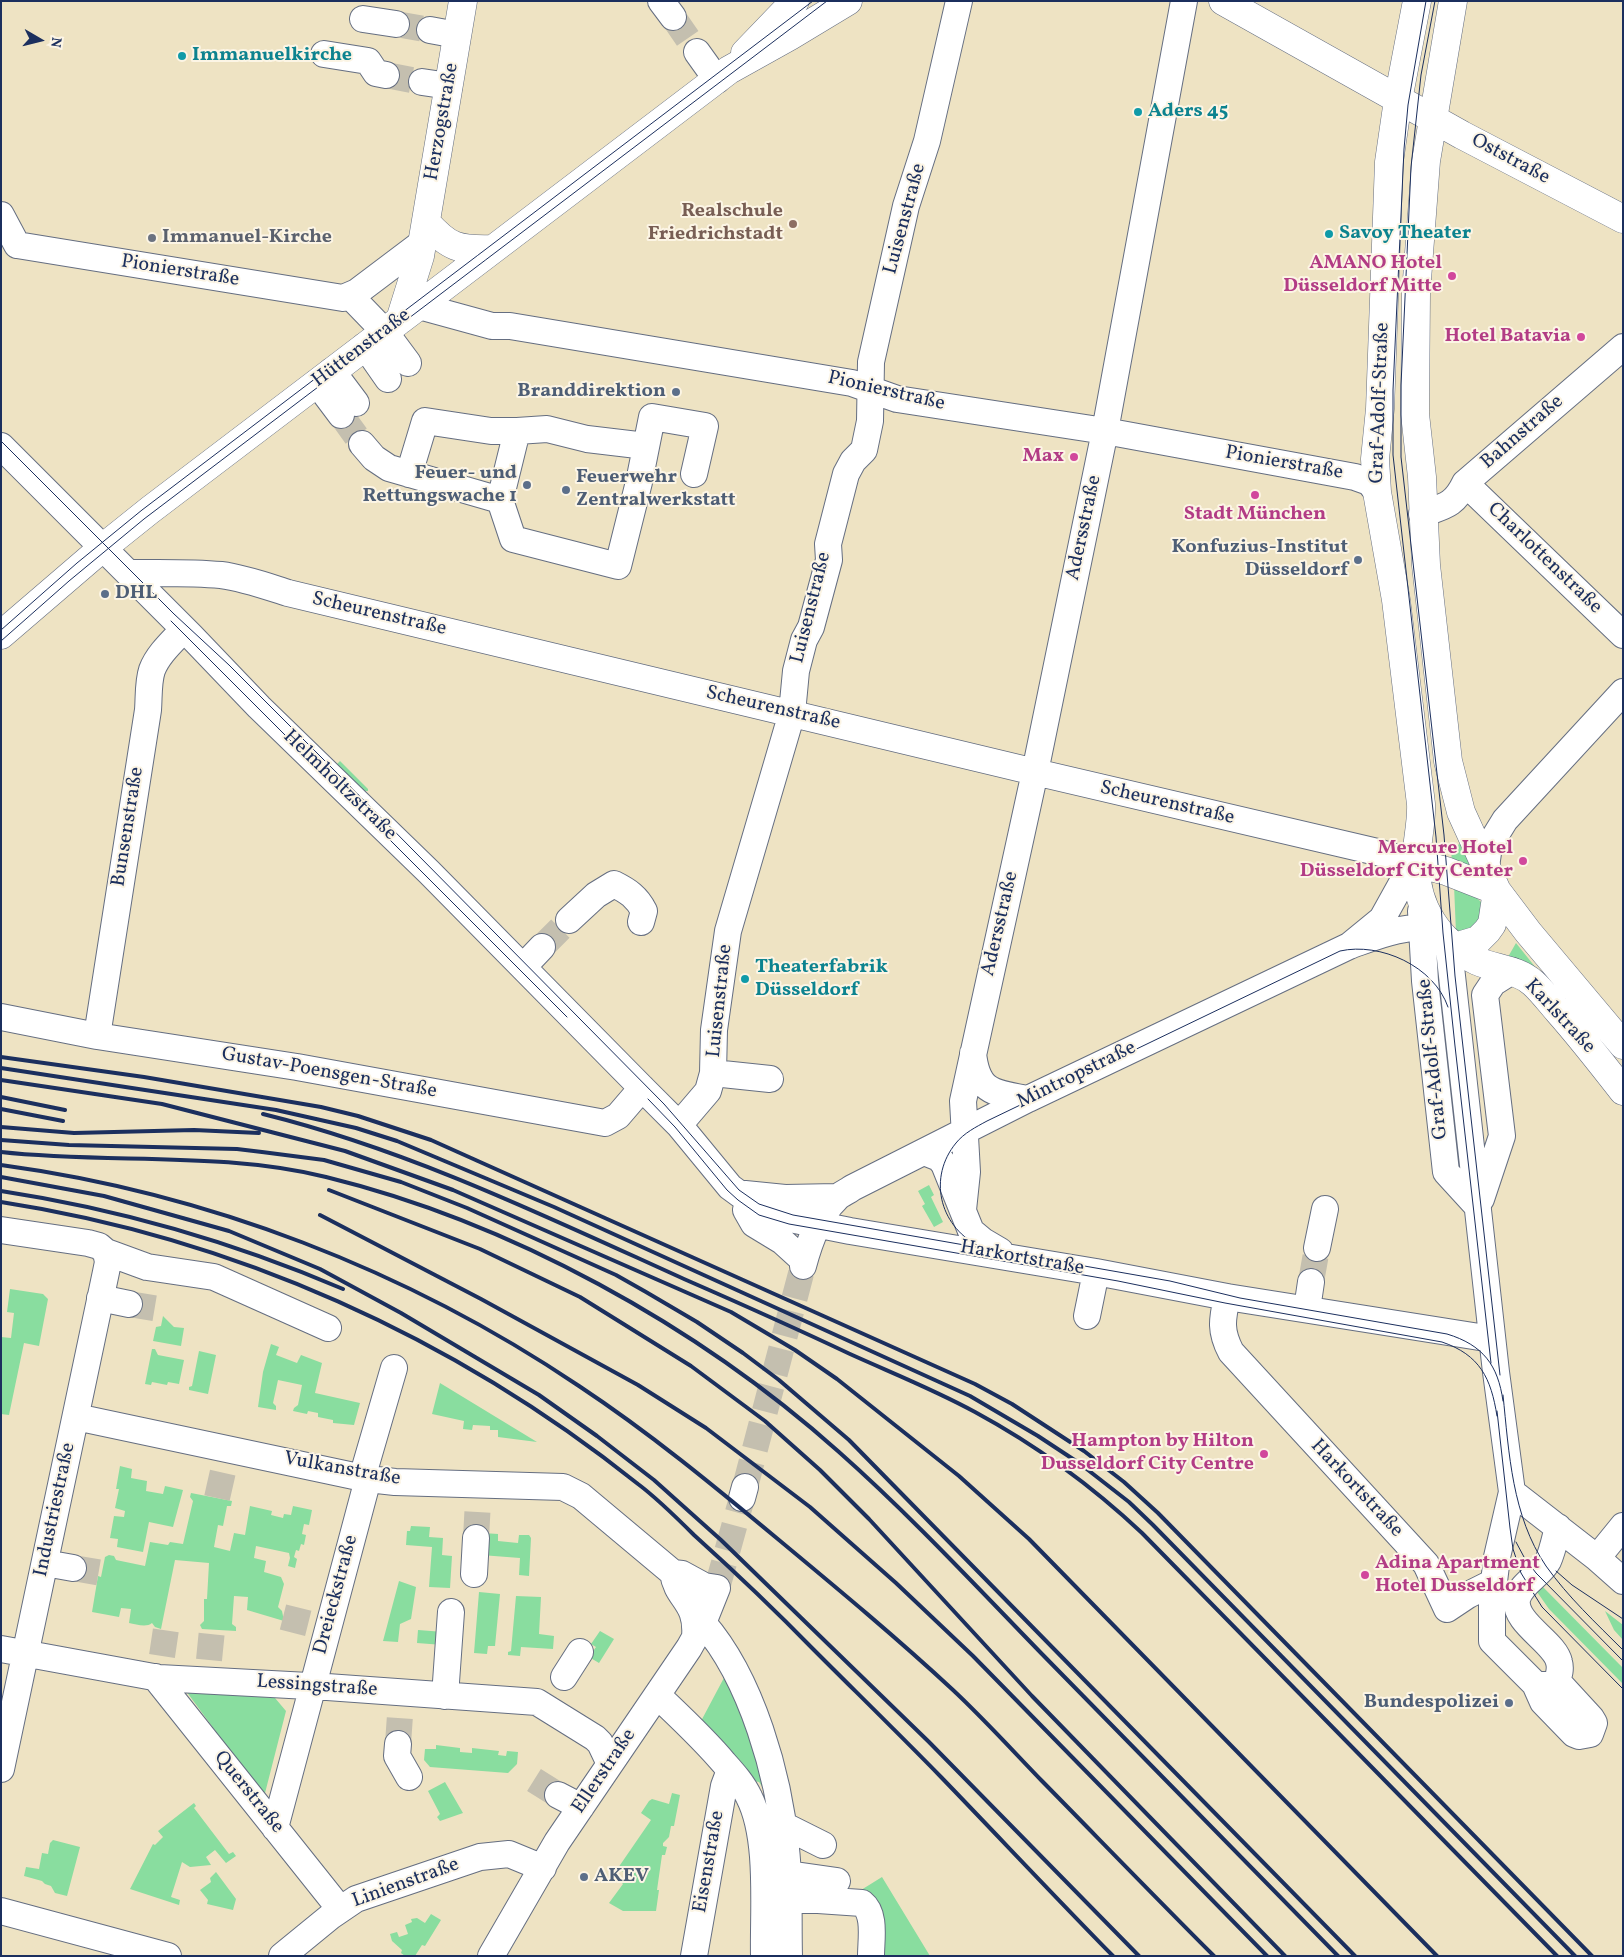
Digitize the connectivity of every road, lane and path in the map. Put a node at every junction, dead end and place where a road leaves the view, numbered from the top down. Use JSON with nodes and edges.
{"nodes":[{"id":1,"x":463,"y":1,"type":"edge"},
{"id":2,"x":795,"y":1,"type":"edge"},
{"id":3,"x":848,"y":1,"type":"edge"},
{"id":4,"x":959,"y":1,"type":"edge"},
{"id":5,"x":1184,"y":1,"type":"edge"},
{"id":6,"x":1223,"y":1,"type":"edge"},
{"id":7,"x":1417,"y":1,"type":"edge"},
{"id":8,"x":1453,"y":1,"type":"edge"},
{"id":9,"x":363,"y":19,"type":"dead end"},
{"id":10,"x":396,"y":24,"type":"tunnel mouth"},
{"id":11,"x":430,"y":30,"type":"tunnel mouth"},
{"id":12,"x":457,"y":35,"type":"junction"},
{"id":13,"x":697,"y":52,"type":"tunnel mouth"},
{"id":14,"x":324,"y":54,"type":"dead end"},
{"id":15,"x":386,"y":75,"type":"tunnel mouth"},
{"id":16,"x":723,"y":75,"type":"junction"},
{"id":17,"x":422,"y":82,"type":"tunnel mouth"},
{"id":18,"x":449,"y":86,"type":"junction"},
{"id":19,"x":1398,"y":100,"type":"junction"},
{"id":20,"x":1432,"y":118,"type":"junction"},
{"id":21,"x":1,"y":215,"type":"edge"},
{"id":22,"x":1623,"y":219,"type":"edge"},
{"id":23,"x":424,"y":232,"type":"junction"},
{"id":24,"x":493,"y":249,"type":"junction"},
{"id":25,"x":9,"y":252,"type":"edge"},
{"id":26,"x":350,"y":300,"type":"junction"},
{"id":27,"x":365,"y":347,"type":"junction"},
{"id":28,"x":1623,"y":347,"type":"edge"},
{"id":29,"x":374,"y":390,"type":"junction"},
{"id":30,"x":871,"y":390,"type":"junction"},
{"id":31,"x":517,"y":431,"type":"junction"},
{"id":32,"x":1105,"y":432,"type":"junction"},
{"id":33,"x":362,"y":444,"type":"tunnel mouth"},
{"id":34,"x":1,"y":446,"type":"edge"},
{"id":35,"x":646,"y":446,"type":"junction"},
{"id":36,"x":410,"y":474,"type":"junction"},
{"id":37,"x":694,"y":474,"type":"dead end"},
{"id":38,"x":1465,"y":483,"type":"junction"},
{"id":39,"x":1377,"y":492,"type":"junction"},
{"id":40,"x":500,"y":500,"type":"junction"},
{"id":41,"x":1422,"y":514,"type":"junction"},
{"id":42,"x":102,"y":548,"type":"junction"},
{"id":43,"x":128,"y":572,"type":"junction"},
{"id":44,"x":184,"y":629,"type":"junction"},
{"id":45,"x":1,"y":635,"type":"edge"},
{"id":46,"x":1623,"y":635,"type":"edge"},
{"id":47,"x":1623,"y":692,"type":"edge"},
{"id":48,"x":792,"y":713,"type":"junction"},
{"id":49,"x":1035,"y":772,"type":"junction"},
{"id":50,"x":1416,"y":863,"type":"junction"},
{"id":51,"x":1486,"y":866,"type":"junction"},
{"id":52,"x":1497,"y":891,"type":"junction"},
{"id":53,"x":1389,"y":908,"type":"joint"},
{"id":54,"x":569,"y":920,"type":"tunnel mouth"},
{"id":55,"x":640,"y":922,"type":"dead end"},
{"id":56,"x":1440,"y":936,"type":"junction"},
{"id":57,"x":542,"y":946,"type":"tunnel mouth"},
{"id":58,"x":1349,"y":946,"type":"junction"},
{"id":59,"x":523,"y":967,"type":"junction"},
{"id":60,"x":1512,"y":971,"type":"junction"},
{"id":61,"x":1,"y":1017,"type":"edge"},
{"id":62,"x":1574,"y":1029,"type":"junction"},
{"id":63,"x":97,"y":1036,"type":"junction"},
{"id":64,"x":1621,"y":1039,"type":"edge"},
{"id":65,"x":973,"y":1052,"type":"junction"},
{"id":66,"x":713,"y":1073,"type":"junction"},
{"id":67,"x":770,"y":1079,"type":"dead end"},
{"id":68,"x":642,"y":1088,"type":"junction"},
{"id":69,"x":1623,"y":1091,"type":"edge"},
{"id":70,"x":1028,"y":1099,"type":"junction"},
{"id":71,"x":678,"y":1124,"type":"junction"},
{"id":72,"x":964,"y":1131,"type":"junction"},
{"id":73,"x":924,"y":1152,"type":"junction"},
{"id":74,"x":736,"y":1192,"type":"junction"},
{"id":75,"x":837,"y":1198,"type":"junction"},
{"id":76,"x":1478,"y":1206,"type":"junction"},
{"id":77,"x":1325,"y":1209,"type":"dead end"},
{"id":78,"x":964,"y":1210,"type":"junction"},
{"id":79,"x":818,"y":1224,"type":"junction"},
{"id":80,"x":1,"y":1230,"type":"edge"},
{"id":81,"x":1317,"y":1248,"type":"tunnel mouth"},
{"id":82,"x":106,"y":1252,"type":"junction"},
{"id":83,"x":1011,"y":1257,"type":"junction"},
{"id":84,"x":1096,"y":1272,"type":"junction"},
{"id":85,"x":1311,"y":1282,"type":"tunnel mouth"},
{"id":86,"x":1227,"y":1297,"type":"junction"},
{"id":87,"x":100,"y":1298,"type":"junction"},
{"id":88,"x":129,"y":1304,"type":"tunnel mouth"},
{"id":89,"x":1307,"y":1309,"type":"junction"},
{"id":90,"x":1087,"y":1316,"type":"dead end"},
{"id":91,"x":328,"y":1328,"type":"dead end"},
{"id":92,"x":1492,"y":1339,"type":"junction"},
{"id":93,"x":394,"y":1368,"type":"dead end"},
{"id":94,"x":76,"y":1417,"type":"junction"},
{"id":95,"x":365,"y":1478,"type":"junction"},
{"id":96,"x":1512,"y":1492,"type":"junction"},
{"id":97,"x":1623,"y":1526,"type":"edge"},
{"id":98,"x":1558,"y":1527,"type":"junction"},
{"id":99,"x":476,"y":1538,"type":"tunnel mouth"},
{"id":100,"x":1597,"y":1558,"type":"junction"},
{"id":101,"x":1547,"y":1562,"type":"junction"},
{"id":102,"x":45,"y":1563,"type":"junction"},
{"id":103,"x":73,"y":1568,"type":"tunnel mouth"},
{"id":104,"x":673,"y":1573,"type":"junction"},
{"id":105,"x":474,"y":1574,"type":"dead end"},
{"id":106,"x":1623,"y":1581,"type":"edge"},
{"id":107,"x":1494,"y":1582,"type":"junction"},
{"id":108,"x":717,"y":1588,"type":"joint"},
{"id":109,"x":451,"y":1612,"type":"dead end"},
{"id":110,"x":699,"y":1630,"type":"junction"},
{"id":111,"x":13,"y":1651,"type":"edge"},
{"id":112,"x":580,"y":1652,"type":"dead end"},
{"id":113,"x":159,"y":1670,"type":"junction"},
{"id":114,"x":313,"y":1686,"type":"junction"},
{"id":115,"x":555,"y":1691,"type":"junction"},
{"id":116,"x":657,"y":1695,"type":"junction"},
{"id":117,"x":445,"y":1696,"type":"junction"},
{"id":118,"x":398,"y":1744,"type":"tunnel mouth"},
{"id":119,"x":610,"y":1764,"type":"junction"},
{"id":120,"x":1,"y":1769,"type":"edge"},
{"id":121,"x":730,"y":1770,"type":"junction"},
{"id":122,"x":409,"y":1777,"type":"dead end"},
{"id":123,"x":558,"y":1795,"type":"tunnel mouth"},
{"id":124,"x":581,"y":1807,"type":"junction"},
{"id":125,"x":783,"y":1825,"type":"junction"},
{"id":126,"x":275,"y":1828,"type":"junction"},
{"id":127,"x":823,"y":1844,"type":"dead end"},
{"id":128,"x":763,"y":1863,"type":"junction"},
{"id":129,"x":543,"y":1868,"type":"junction"},
{"id":130,"x":788,"y":1874,"type":"junction"},
{"id":131,"x":837,"y":1881,"type":"dead end"},
{"id":132,"x":776,"y":1900,"type":"junction"},
{"id":133,"x":340,"y":1909,"type":"junction"},
{"id":134,"x":1,"y":1910,"type":"edge"},
{"id":135,"x":168,"y":1956,"type":"edge"},
{"id":136,"x":282,"y":1956,"type":"edge"},
{"id":137,"x":490,"y":1956,"type":"edge"},
{"id":138,"x":694,"y":1956,"type":"edge"},
{"id":139,"x":764,"y":1956,"type":"edge"},
{"id":140,"x":789,"y":1956,"type":"edge"},
{"id":141,"x":871,"y":1956,"type":"edge"}],
"edges":[{"from":1,"to":12,"type":"main road","name":"Herzogstraße"},
{"from":2,"to":16,"type":"main road","name":"Hüttenstraße"},
{"from":3,"to":16,"type":"main road","name":"Hüttenstraße"},
{"from":4,"to":30,"type":"street","name":"Luisenstraße"},
{"from":5,"to":32,"type":"street","name":"Adersstraße"},
{"from":6,"to":19,"type":"main road","name":"Oststraße"},
{"from":7,"to":19,"type":"main road","name":"Graf-Adolf-Straße"},
{"from":8,"to":20,"type":"main road","name":"Graf-Adolf-Straße"},
{"from":9,"to":10,"type":"street"},
{"from":11,"to":12,"type":"street"},
{"from":12,"to":18,"type":"main road","name":"Herzogstraße"},
{"from":13,"to":16,"type":"street"},
{"from":14,"to":15,"type":"street"},
{"from":16,"to":24,"type":"main road","name":"Hüttenstraße"},
{"from":17,"to":18,"type":"street"},
{"from":18,"to":23,"type":"main road","name":"Herzogstraße"},
{"from":19,"to":20,"type":"main road","name":"Oststraße"},
{"from":19,"to":39,"type":"main road","name":"Graf-Adolf-Straße"},
{"from":20,"to":22,"type":"main road","name":"Oststraße"},
{"from":20,"to":41,"type":"main road","name":"Graf-Adolf-Straße"},
{"from":21,"to":25,"type":"street"},
{"from":23,"to":24,"type":"main road"},
{"from":23,"to":26,"type":"street"},
{"from":23,"to":27,"type":"main road","name":"Herzogstraße"},
{"from":24,"to":27,"type":"main road","name":"Hüttenstraße"},
{"from":25,"to":26,"type":"street","name":"Pionierstraße"},
{"from":26,"to":27,"type":"street"},
{"from":27,"to":29,"type":"street"},
{"from":27,"to":29,"type":"street"},
{"from":27,"to":29,"type":"street"},
{"from":27,"to":30,"type":"street","name":"Pionierstraße"},
{"from":27,"to":42,"type":"main road","name":"Hüttenstraße"},
{"from":28,"to":38,"type":"street","name":"Bahnstraße"},
{"from":30,"to":32,"type":"street","name":"Pionierstraße"},
{"from":30,"to":48,"type":"street","name":"Luisenstraße"},
{"from":31,"to":35,"type":"street"},
{"from":31,"to":36,"type":"street"},
{"from":31,"to":40,"type":"street"},
{"from":32,"to":39,"type":"street","name":"Pionierstraße"},
{"from":32,"to":49,"type":"street","name":"Adersstraße"},
{"from":33,"to":36,"type":"street"},
{"from":34,"to":42,"type":"street","name":"Helmholtzstraße"},
{"from":35,"to":37,"type":"street"},
{"from":35,"to":40,"type":"street"},
{"from":36,"to":40,"type":"street"},
{"from":38,"to":41,"type":"street","name":"Bahnstraße"},
{"from":38,"to":46,"type":"street","name":"Charlottenstraße"},
{"from":39,"to":50,"type":"main road","name":"Graf-Adolf-Straße"},
{"from":41,"to":51,"type":"main road","name":"Graf-Adolf-Straße"},
{"from":42,"to":43,"type":"street","name":"Helmholtzstraße"},
{"from":42,"to":45,"type":"main road","name":"Hüttenstraße"},
{"from":43,"to":44,"type":"street","name":"Helmholtzstraße"},
{"from":43,"to":48,"type":"street","name":"Scheurenstraße"},
{"from":44,"to":59,"type":"street","name":"Helmholtzstraße"},
{"from":44,"to":63,"type":"street","name":"Bunsenstraße"},
{"from":47,"to":51,"type":"street"},
{"from":48,"to":49,"type":"street","name":"Scheurenstraße"},
{"from":48,"to":66,"type":"street","name":"Luisenstraße"},
{"from":49,"to":50,"type":"street","name":"Scheurenstraße"},
{"from":49,"to":65,"type":"street","name":"Adersstraße"},
{"from":50,"to":52,"type":"main road"},
{"from":50,"to":53,"type":"street","name":"Graf-Adolf-Straße"},
{"from":50,"to":56,"type":"main road","name":"Graf-Adolf-Straße"},
{"from":51,"to":52,"type":"main road","name":"Karlstraße"},
{"from":52,"to":56,"type":"main road"},
{"from":52,"to":64,"type":"main road","name":"Karlstraße"},
{"from":53,"to":58,"type":"street","name":"Mintropstraße"},
{"from":54,"to":55,"type":"street"},
{"from":56,"to":58,"type":"street","name":"Mintropstraße"},
{"from":56,"to":60,"type":"main road","name":"Karlstraße"},
{"from":56,"to":76,"type":"street","name":"Graf-Adolf-Straße"},
{"from":57,"to":59,"type":"street"},
{"from":58,"to":70,"type":"street","name":"Mintropstraße"},
{"from":59,"to":68,"type":"street","name":"Helmholtzstraße"},
{"from":60,"to":62,"type":"main road","name":"Karlstraße"},
{"from":60,"to":76,"type":"street","name":"Graf-Adolf-Straße"},
{"from":61,"to":63,"type":"street","name":"Gustav-Poensgen-Straße"},
{"from":62,"to":64,"type":"street"},
{"from":62,"to":69,"type":"main road","name":"Karlstraße"},
{"from":63,"to":68,"type":"street","name":"Gustav-Poensgen-Straße"},
{"from":65,"to":70,"type":"street","name":"Adersstraße"},
{"from":65,"to":72,"type":"street","name":"Adersstraße"},
{"from":66,"to":67,"type":"street"},
{"from":66,"to":71,"type":"street","name":"Luisenstraße"},
{"from":68,"to":71,"type":"street","name":"Helmholtzstraße"},
{"from":70,"to":72,"type":"street","name":"Mintropstraße"},
{"from":71,"to":74,"type":"street"},
{"from":72,"to":73,"type":"street","name":"Mintropstraße"},
{"from":72,"to":78,"type":"street","name":"Adersstraße"},
{"from":73,"to":75,"type":"street","name":"Mintropstraße"},
{"from":73,"to":78,"type":"street","name":"Adersstraße"},
{"from":74,"to":75,"type":"street"},
{"from":74,"to":79,"type":"street"},
{"from":74,"to":79,"type":"street"},
{"from":75,"to":79,"type":"street","name":"Mintropstraße"},
{"from":76,"to":92,"type":"street","name":"Graf-Adolf-Straße"},
{"from":77,"to":81,"type":"street"},
{"from":78,"to":83,"type":"street","name":"Adersstraße"},
{"from":79,"to":83,"type":"street","name":"Harkortstraße"},
{"from":80,"to":82,"type":"street"},
{"from":82,"to":87,"type":"street","name":"Industriestraße"},
{"from":82,"to":91,"type":"street"},
{"from":83,"to":84,"type":"street","name":"Harkortstraße"},
{"from":84,"to":86,"type":"street","name":"Harkortstraße"},
{"from":84,"to":90,"type":"street"},
{"from":85,"to":89,"type":"street"},
{"from":86,"to":89,"type":"street","name":"Harkortstraße"},
{"from":86,"to":107,"type":"street","name":"Harkortstraße"},
{"from":87,"to":88,"type":"street"},
{"from":87,"to":94,"type":"street","name":"Industriestraße"},
{"from":89,"to":92,"type":"street","name":"Harkortstraße"},
{"from":92,"to":96,"type":"street","name":"Graf-Adolf-Straße"},
{"from":93,"to":95,"type":"street","name":"Dreieckstraße"},
{"from":94,"to":95,"type":"street","name":"Vulkanstraße"},
{"from":94,"to":102,"type":"street","name":"Industriestraße"},
{"from":95,"to":104,"type":"street","name":"Vulkanstraße"},
{"from":95,"to":114,"type":"street","name":"Dreieckstraße"},
{"from":96,"to":98,"type":"street"},
{"from":96,"to":107,"type":"street"},
{"from":97,"to":100,"type":"street"},
{"from":98,"to":100,"type":"street"},
{"from":98,"to":101,"type":"street"},
{"from":99,"to":105,"type":"street"},
{"from":100,"to":101,"type":"street"},
{"from":100,"to":106,"type":"street"},
{"from":101,"to":107,"type":"street"},
{"from":102,"to":103,"type":"street"},
{"from":102,"to":111,"type":"street","name":"Industriestraße"},
{"from":104,"to":108,"type":"street","name":"Vulkanstraße"},
{"from":104,"to":110,"type":"street","name":"Vulkanstraße"},
{"from":108,"to":110,"type":"street","name":"Ellerstraße"},
{"from":109,"to":117,"type":"street"},
{"from":110,"to":116,"type":"street","name":"Ellerstraße"},
{"from":110,"to":125,"type":"street"},
{"from":111,"to":113,"type":"street","name":"Lessingstraße"},
{"from":111,"to":120,"type":"street","name":"Industriestraße"},
{"from":112,"to":115,"type":"street"},
{"from":113,"to":114,"type":"street","name":"Lessingstraße"},
{"from":113,"to":126,"type":"street","name":"Querstraße"},
{"from":114,"to":117,"type":"street","name":"Lessingstraße"},
{"from":114,"to":126,"type":"street","name":"Dreieckstraße"},
{"from":115,"to":117,"type":"street","name":"Lessingstraße"},
{"from":115,"to":119,"type":"street","name":"Lessingstraße"},
{"from":116,"to":119,"type":"street","name":"Ellerstraße"},
{"from":116,"to":121,"type":"street"},
{"from":118,"to":122,"type":"street"},
{"from":119,"to":124,"type":"street","name":"Ellerstraße"},
{"from":121,"to":128,"type":"street"},
{"from":121,"to":138,"type":"street","name":"Eisenstraße"},
{"from":123,"to":124,"type":"street"},
{"from":124,"to":129,"type":"street","name":"Ellerstraße"},
{"from":125,"to":127,"type":"street"},
{"from":125,"to":130,"type":"street"},
{"from":126,"to":133,"type":"street","name":"Querstraße"},
{"from":128,"to":130,"type":"street"},
{"from":128,"to":132,"type":"street"},
{"from":129,"to":133,"type":"street","name":"Linienstraße"},
{"from":129,"to":137,"type":"street","name":"Ellerstraße"},
{"from":130,"to":131,"type":"street"},
{"from":130,"to":132,"type":"street"},
{"from":132,"to":139,"type":"street"},
{"from":132,"to":140,"type":"street"},
{"from":132,"to":141,"type":"street"},
{"from":133,"to":136,"type":"street","name":"Linienstraße"},
{"from":134,"to":135,"type":"street"}]}
